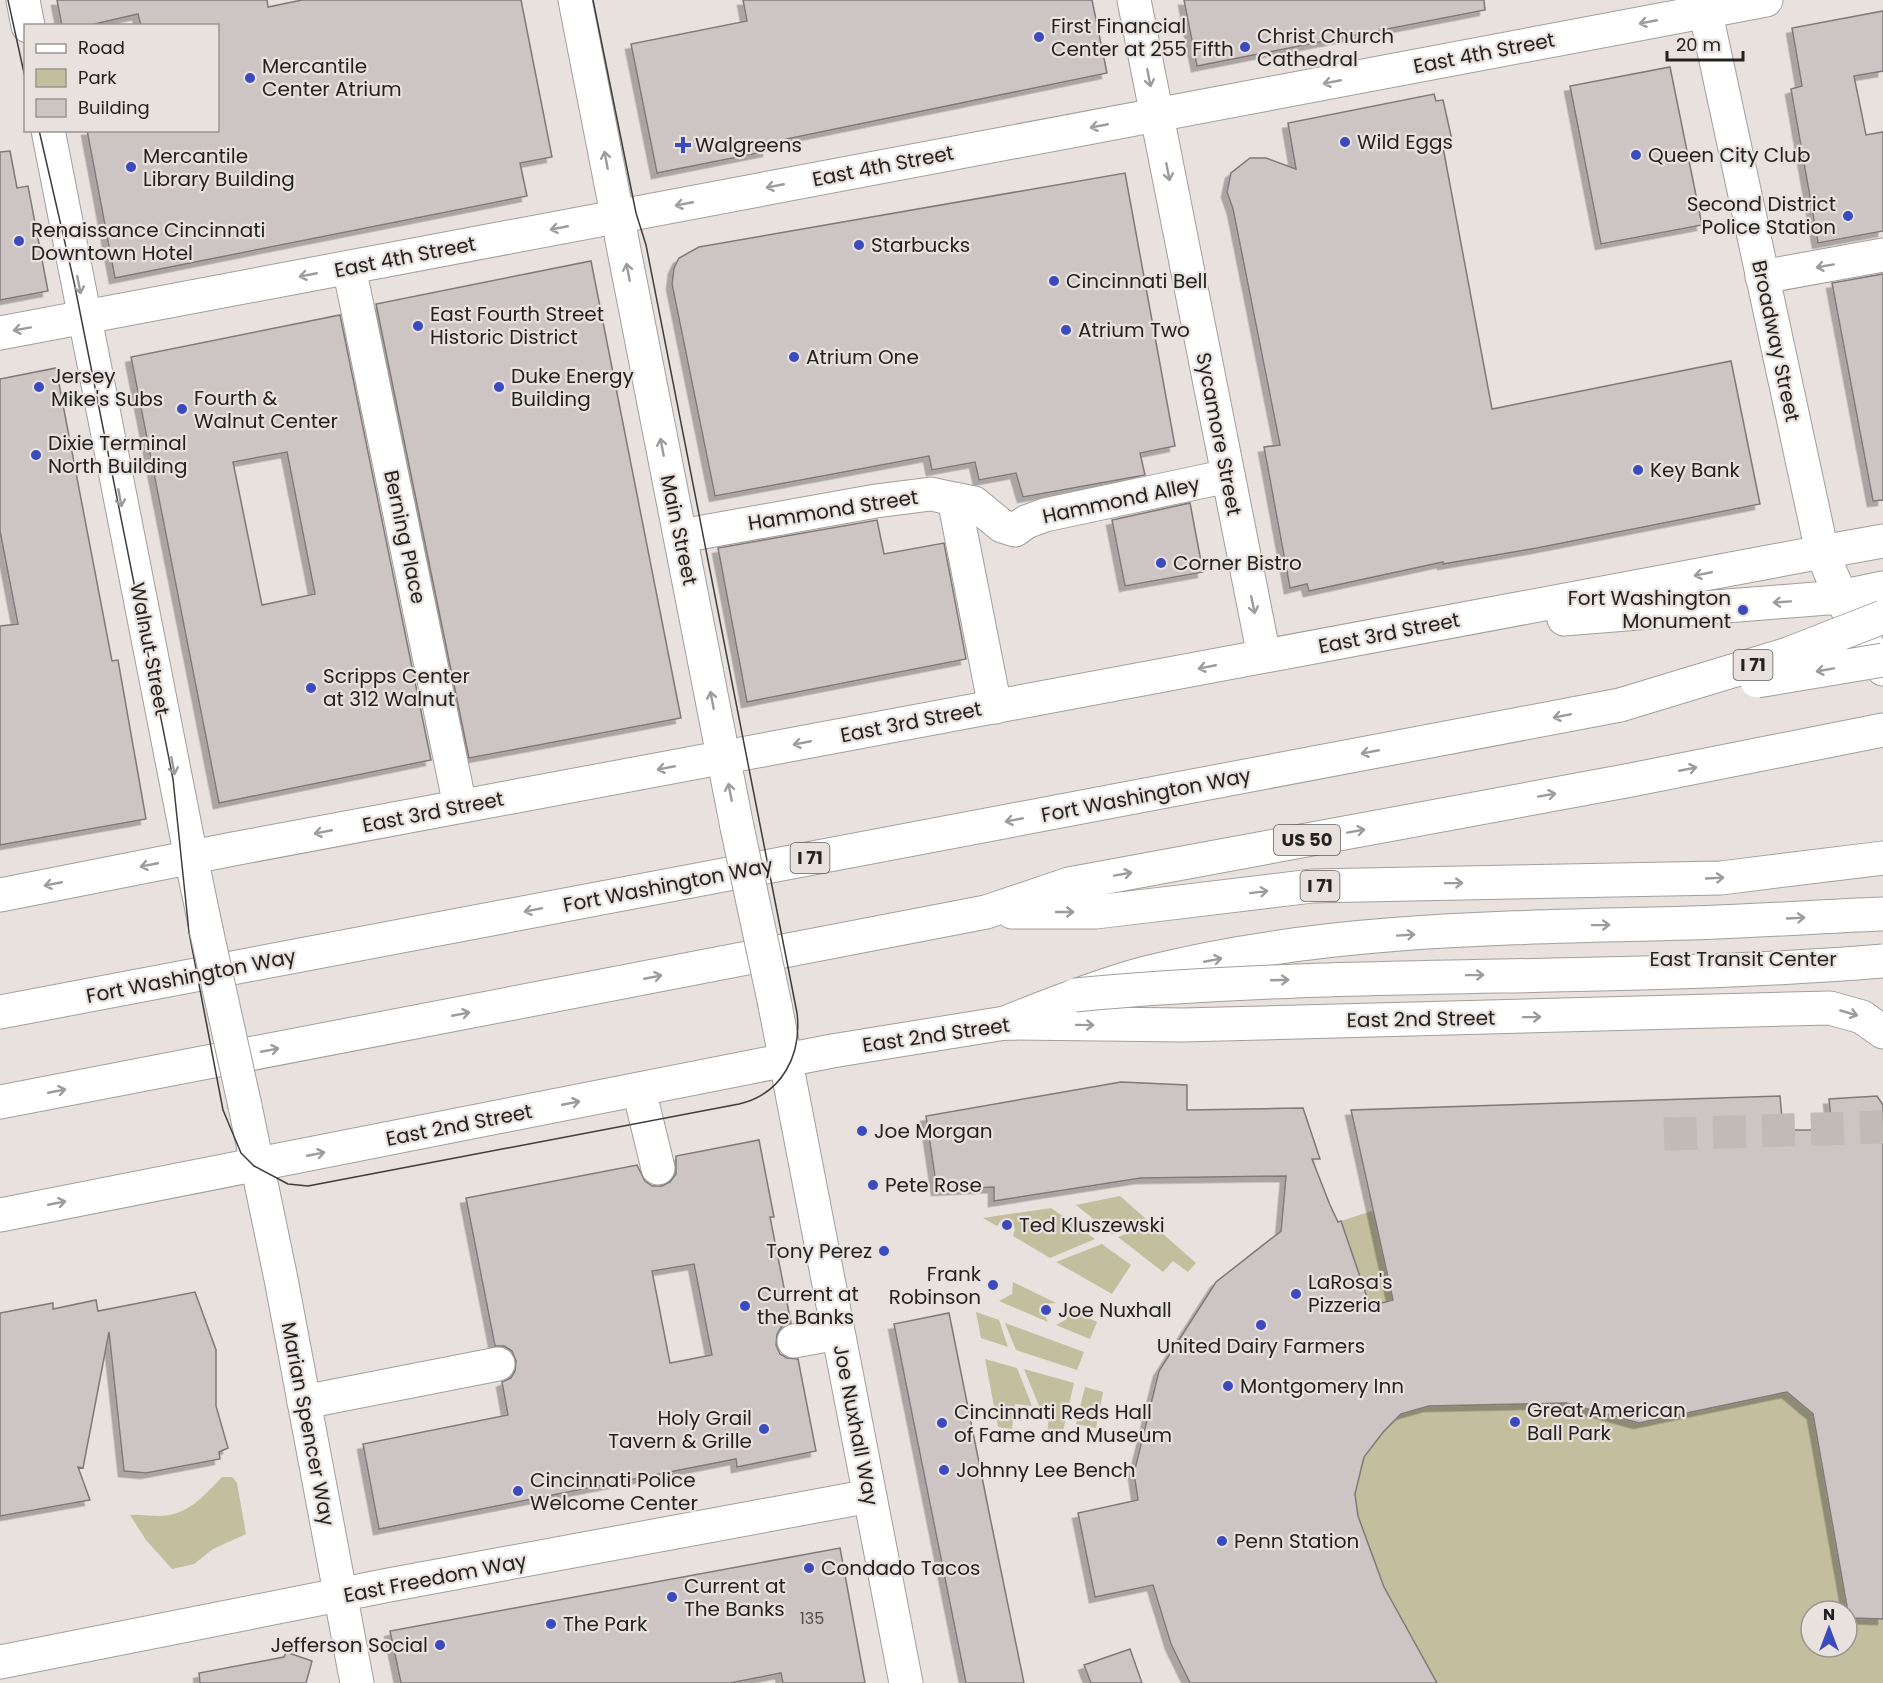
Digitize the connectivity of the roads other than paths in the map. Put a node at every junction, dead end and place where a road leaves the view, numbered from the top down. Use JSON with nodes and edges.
{"nodes":[{"id":1,"x":23,"y":0,"type":"edge"},
{"id":2,"x":575,"y":0,"type":"edge"},
{"id":3,"x":1134,"y":0,"type":"edge"},
{"id":4,"x":1766,"y":0,"type":"edge"},
{"id":5,"x":1704,"y":6,"type":"edge"},
{"id":6,"x":28,"y":24,"type":"edge"},
{"id":7,"x":1156,"y":115,"type":"junction"},
{"id":8,"x":48,"y":132,"type":"edge"},
{"id":9,"x":617,"y":217,"type":"junction"},
{"id":10,"x":1883,"y":255,"type":"edge"},
{"id":11,"x":349,"y":267,"type":"junction"},
{"id":12,"x":1762,"y":277,"type":"junction"},
{"id":13,"x":85,"y":317,"type":"junction"},
{"id":14,"x":0,"y":333,"type":"edge"},
{"id":15,"x":1228,"y":476,"type":"junction"},
{"id":16,"x":954,"y":499,"type":"junction"},
{"id":17,"x":681,"y":536,"type":"junction"},
{"id":18,"x":1883,"y":541,"type":"edge"},
{"id":19,"x":1822,"y":552,"type":"junction"},
{"id":20,"x":1883,"y":588,"type":"edge"},
{"id":21,"x":1840,"y":597,"type":"junction"},
{"id":22,"x":1883,"y":617,"type":"edge"},
{"id":23,"x":1390,"y":633,"type":"junction"},
{"id":24,"x":1264,"y":656,"type":"junction"},
{"id":25,"x":1883,"y":660,"type":"edge"},
{"id":26,"x":1883,"y":669,"type":"edge"},
{"id":27,"x":1620,"y":705,"type":"junction"},
{"id":28,"x":995,"y":706,"type":"junction"},
{"id":29,"x":1883,"y":730,"type":"edge"},
{"id":30,"x":723,"y":758,"type":"junction"},
{"id":31,"x":460,"y":806,"type":"junction"},
{"id":32,"x":191,"y":857,"type":"junction"},
{"id":33,"x":1883,"y":858,"type":"edge"},
{"id":34,"x":0,"y":895,"type":"edge"},
{"id":35,"x":986,"y":912,"type":"junction"},
{"id":36,"x":1883,"y":914,"type":"edge"},
{"id":37,"x":1637,"y":959,"type":"dead end"},
{"id":38,"x":1883,"y":961,"type":"edge"},
{"id":39,"x":1883,"y":967,"type":"edge"},
{"id":40,"x":1075,"y":995,"type":"junction"},
{"id":41,"x":0,"y":1012,"type":"edge"},
{"id":42,"x":1005,"y":1023,"type":"junction"},
{"id":43,"x":1883,"y":1032,"type":"edge"},
{"id":44,"x":786,"y":1060,"type":"junction"},
{"id":45,"x":639,"y":1090,"type":"junction"},
{"id":46,"x":0,"y":1102,"type":"edge"},
{"id":47,"x":258,"y":1165,"type":"junction"},
{"id":48,"x":658,"y":1168,"type":"dead end"},
{"id":49,"x":0,"y":1215,"type":"edge"},
{"id":50,"x":838,"y":1333,"type":"junction"},
{"id":51,"x":794,"y":1341,"type":"dead end"},
{"id":52,"x":498,"y":1364,"type":"dead end"},
{"id":53,"x":304,"y":1402,"type":"junction"},
{"id":54,"x":870,"y":1496,"type":"junction"},
{"id":55,"x":339,"y":1595,"type":"junction"},
{"id":56,"x":0,"y":1662,"type":"edge"},
{"id":57,"x":896,"y":1681,"type":"edge"},
{"id":58,"x":357,"y":1683,"type":"edge"}],
"edges":[{"from":1,"to":6,"type":"main road"},
{"from":9,"to":2,"type":"main road","name":"Main Street","one_way":true},
{"from":3,"to":7,"type":"main road","name":"Sycamore Street","one_way":true},
{"from":4,"to":5,"type":"main road","name":"East 4th Street"},
{"from":5,"to":7,"type":"main road","name":"East 4th Street","one_way":true},
{"from":5,"to":12,"type":"main road","name":"Broadway Street"},
{"from":7,"to":9,"type":"main road","name":"East 4th Street","one_way":true},
{"from":7,"to":15,"type":"main road","name":"Sycamore Street","one_way":true},
{"from":8,"to":13,"type":"main road","name":"Walnut Street","one_way":true},
{"from":9,"to":11,"type":"main road","name":"East 4th Street","one_way":true},
{"from":17,"to":9,"type":"main road","name":"Main Street","one_way":true},
{"from":10,"to":12,"type":"main road","one_way":true},
{"from":11,"to":13,"type":"main road","name":"East 4th Street","one_way":true},
{"from":11,"to":31,"type":"main road","name":"Berning Place"},
{"from":12,"to":19,"type":"main road","name":"Broadway Street"},
{"from":13,"to":14,"type":"main road","name":"East 4th Street","one_way":true},
{"from":13,"to":32,"type":"main road","name":"Walnut Street","one_way":true},
{"from":15,"to":16,"type":"main road","name":"Hammond Alley"},
{"from":15,"to":24,"type":"main road","name":"Sycamore Street","one_way":true},
{"from":16,"to":17,"type":"main road","name":"Hammond Street"},
{"from":16,"to":28,"type":"main road"},
{"from":30,"to":17,"type":"main road","name":"Main Street","one_way":true},
{"from":18,"to":19,"type":"main road","name":"East 3rd Street"},
{"from":19,"to":21,"type":"main road","name":"Broadway Street"},
{"from":19,"to":23,"type":"main road","name":"East 3rd Street","one_way":true},
{"from":20,"to":21,"type":"main road"},
{"from":21,"to":23,"type":"main road","one_way":true},
{"from":21,"to":26,"type":"main road","name":"Broadway Street"},
{"from":22,"to":27,"type":"main road","number":"I 71","bridge":true},
{"from":23,"to":24,"type":"main road","name":"East 3rd Street"},
{"from":24,"to":28,"type":"main road","name":"East 3rd Street","one_way":true},
{"from":25,"to":27,"type":"main road","one_way":true,"bridge":true},
{"from":27,"to":41,"type":"main road","name":"Fort Washington Way","number":"I 71","one_way":true},
{"from":28,"to":30,"type":"main road","name":"East 3rd Street","one_way":true},
{"from":35,"to":29,"type":"main road","number":"US 50","one_way":true},
{"from":30,"to":31,"type":"main road","name":"East 3rd Street","one_way":true},
{"from":44,"to":30,"type":"main road","name":"Main Street","one_way":true,"bridge":true},
{"from":31,"to":32,"type":"main road","name":"East 3rd Street","one_way":true},
{"from":32,"to":34,"type":"main road","name":"East 3rd Street","one_way":true},
{"from":32,"to":47,"type":"main road","name":"Walnut Street","bridge":true},
{"from":35,"to":33,"type":"main road","number":"I 71","one_way":true},
{"from":46,"to":35,"type":"main road","number":"I 71","one_way":true},
{"from":40,"to":36,"type":"main road","one_way":true,"bridge":true},
{"from":37,"to":39,"type":"main road","name":"East Transit Center"},
{"from":40,"to":38,"type":"main road","one_way":true,"bridge":true},
{"from":40,"to":42,"type":"main road"},
{"from":42,"to":43,"type":"main road","name":"East 2nd Street","one_way":true},
{"from":42,"to":44,"type":"main road","name":"East 2nd Street"},
{"from":44,"to":45,"type":"main road","name":"East 2nd Street"},
{"from":44,"to":50,"type":"main road","name":"Joe Nuxhall Way"},
{"from":47,"to":45,"type":"main road","name":"East 2nd Street","one_way":true},
{"from":45,"to":48,"type":"main road"},
{"from":49,"to":47,"type":"main road","name":"East 2nd Street","one_way":true},
{"from":47,"to":53,"type":"main road","name":"Marian Spencer Way"},
{"from":50,"to":51,"type":"main road"},
{"from":50,"to":54,"type":"main road","name":"Joe Nuxhall Way"},
{"from":52,"to":53,"type":"main road"},
{"from":53,"to":55,"type":"main road","name":"Marian Spencer Way"},
{"from":54,"to":55,"type":"main road","name":"East Freedom Way"},
{"from":54,"to":57,"type":"main road","name":"Joe Nuxhall Way"},
{"from":55,"to":56,"type":"main road","name":"East Freedom Way"},
{"from":55,"to":58,"type":"main road","name":"Marian Spencer Way"}]}
